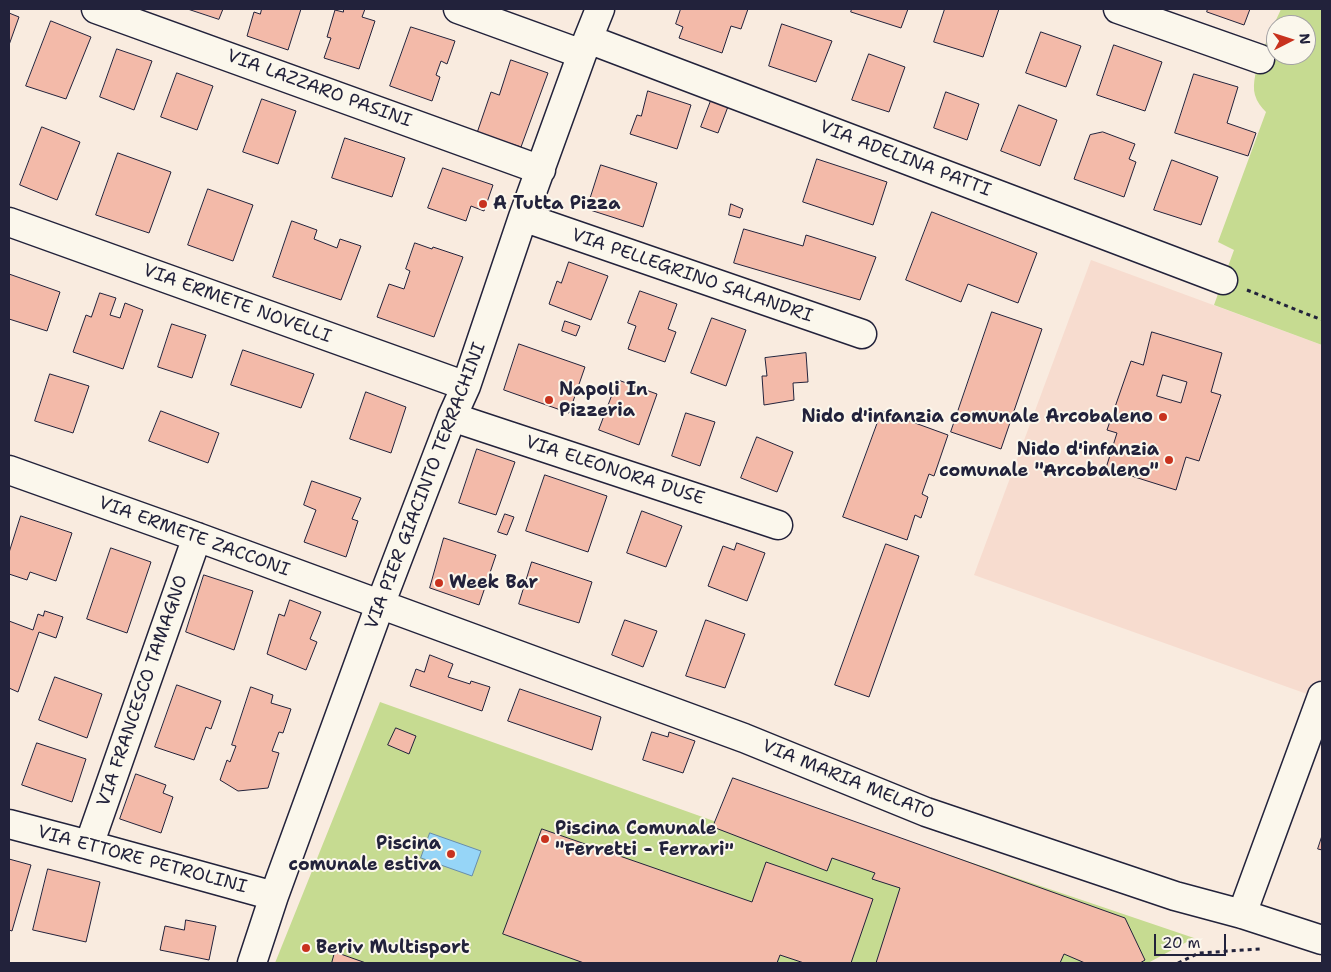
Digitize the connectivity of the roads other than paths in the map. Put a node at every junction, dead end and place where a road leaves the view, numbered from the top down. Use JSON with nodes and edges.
{"nodes":[{"id":1,"x":96,"y":9,"type":"edge"},
{"id":2,"x":458,"y":9,"type":"edge"},
{"id":3,"x":600,"y":9,"type":"edge"},
{"id":4,"x":1118,"y":9,"type":"edge"},
{"id":5,"x":585,"y":46,"type":"junction"},
{"id":6,"x":1260,"y":59,"type":"dead end"},
{"id":7,"x":541,"y":170,"type":"junction"},
{"id":8,"x":523,"y":218,"type":"junction"},
{"id":9,"x":9,"y":222,"type":"edge"},
{"id":10,"x":1223,"y":280,"type":"road end"},
{"id":11,"x":862,"y":334,"type":"dead end"},
{"id":12,"x":466,"y":386,"type":"junction"},
{"id":13,"x":452,"y":416,"type":"junction"},
{"id":14,"x":11,"y":477,"type":"edge"},
{"id":15,"x":778,"y":525,"type":"dead end"},
{"id":16,"x":197,"y":537,"type":"junction"},
{"id":17,"x":380,"y":605,"type":"junction"},
{"id":18,"x":1322,"y":696,"type":"edge"},
{"id":19,"x":9,"y":824,"type":"edge"},
{"id":20,"x":89,"y":845,"type":"junction"},
{"id":21,"x":274,"y":896,"type":"junction"},
{"id":22,"x":1242,"y":914,"type":"junction"},
{"id":23,"x":1322,"y":940,"type":"edge"},
{"id":24,"x":252,"y":963,"type":"edge"}],
"edges":[{"from":1,"to":7,"type":"street","name":"VIA LAZZARO PASINI"},
{"from":2,"to":5,"type":"street","name":"VIA ADELINA PATTI"},
{"from":3,"to":5,"type":"street","name":"VIA PIER GIACINTO TERRACHINI"},
{"from":4,"to":6,"type":"street"},
{"from":5,"to":7,"type":"street","name":"VIA PIER GIACINTO TERRACHINI"},
{"from":5,"to":10,"type":"street","name":"VIA ADELINA PATTI"},
{"from":7,"to":8,"type":"street","name":"VIA PIER GIACINTO TERRACHINI"},
{"from":8,"to":11,"type":"street","name":"VIA PELLEGRINO SALANDRI"},
{"from":8,"to":12,"type":"street","name":"VIA PIER GIACINTO TERRACHINI"},
{"from":9,"to":12,"type":"street","name":"VIA ERMETE NOVELLI"},
{"from":12,"to":13,"type":"street","name":"VIA PIER GIACINTO TERRACHINI"},
{"from":13,"to":15,"type":"street","name":"VIA ELEONORA DUSE"},
{"from":13,"to":17,"type":"street","name":"VIA PIER GIACINTO TERRACHINI"},
{"from":14,"to":16,"type":"street","name":"VIA ERMETE ZACCONI"},
{"from":16,"to":17,"type":"street","name":"VIA ERMETE ZACCONI"},
{"from":16,"to":20,"type":"street","name":"VIA FRANCESCO TAMAGNO"},
{"from":17,"to":21,"type":"street","name":"VIA PIER GIACINTO TERRACHINI"},
{"from":17,"to":22,"type":"street","name":"VIA MARIA MELATO"},
{"from":18,"to":22,"type":"street"},
{"from":19,"to":20,"type":"street","name":"VIA ETTORE PETROLINI"},
{"from":20,"to":21,"type":"street","name":"VIA ETTORE PETROLINI"},
{"from":21,"to":24,"type":"street","name":"VIA PIER GIACINTO TERRACHINI"},
{"from":22,"to":23,"type":"street","name":"VIA MARIA MELATO"}]}
